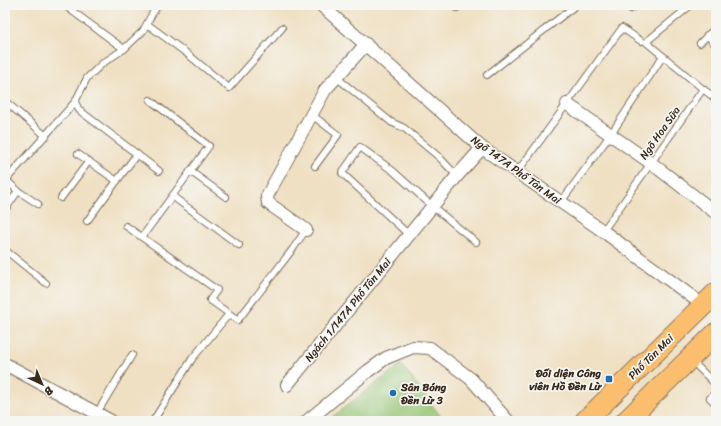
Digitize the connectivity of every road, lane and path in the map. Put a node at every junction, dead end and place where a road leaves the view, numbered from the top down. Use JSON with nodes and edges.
{"nodes":[{"id":1,"x":64,"y":5,"type":"edge"},
{"id":2,"x":158,"y":5,"type":"edge"},
{"id":3,"x":321,"y":5,"type":"edge"},
{"id":4,"x":576,"y":5,"type":"edge"},
{"id":5,"x":637,"y":5,"type":"edge"},
{"id":6,"x":691,"y":5,"type":"edge"},
{"id":7,"x":631,"y":9,"type":"dead end"},
{"id":8,"x":147,"y":24,"type":"junction"},
{"id":9,"x":716,"y":27,"type":"edge"},
{"id":10,"x":282,"y":28,"type":"dead end"},
{"id":11,"x":707,"y":36,"type":"junction"},
{"id":12,"x":641,"y":41,"type":"dead end"},
{"id":13,"x":700,"y":43,"type":"dead end"},
{"id":14,"x":366,"y":44,"type":"junction"},
{"id":15,"x":716,"y":45,"type":"edge"},
{"id":16,"x":124,"y":49,"type":"junction"},
{"id":17,"x":663,"y":56,"type":"junction"},
{"id":18,"x":487,"y":75,"type":"dead end"},
{"id":19,"x":336,"y":77,"type":"junction"},
{"id":20,"x":703,"y":89,"type":"junction"},
{"id":21,"x":716,"y":99,"type":"edge"},
{"id":22,"x":150,"y":100,"type":"dead end"},
{"id":23,"x":5,"y":101,"type":"edge"},
{"id":24,"x":75,"y":102,"type":"junction"},
{"id":25,"x":567,"y":104,"type":"junction"},
{"id":26,"x":312,"y":115,"type":"junction"},
{"id":27,"x":611,"y":134,"type":"junction"},
{"id":28,"x":46,"y":136,"type":"junction"},
{"id":29,"x":482,"y":148,"type":"junction"},
{"id":30,"x":78,"y":154,"type":"dead end"},
{"id":31,"x":137,"y":154,"type":"junction"},
{"id":32,"x":89,"y":161,"type":"junction"},
{"id":33,"x":651,"y":163,"type":"junction"},
{"id":34,"x":315,"y":166,"type":"dead end"},
{"id":35,"x":158,"y":171,"type":"dead end"},
{"id":36,"x":190,"y":171,"type":"junction"},
{"id":37,"x":518,"y":171,"type":"junction"},
{"id":38,"x":457,"y":176,"type":"junction"},
{"id":39,"x":117,"y":181,"type":"junction"},
{"id":40,"x":18,"y":191,"type":"junction"},
{"id":41,"x":172,"y":196,"type":"junction"},
{"id":42,"x":226,"y":197,"type":"dead end"},
{"id":43,"x":61,"y":198,"type":"dead end"},
{"id":44,"x":561,"y":202,"type":"junction"},
{"id":45,"x":38,"y":204,"type":"dead end"},
{"id":46,"x":432,"y":206,"type":"junction"},
{"id":47,"x":5,"y":210,"type":"edge"},
{"id":48,"x":716,"y":213,"type":"edge"},
{"id":49,"x":87,"y":221,"type":"dead end"},
{"id":50,"x":126,"y":226,"type":"dead end"},
{"id":51,"x":306,"y":230,"type":"joint"},
{"id":52,"x":603,"y":231,"type":"junction"},
{"id":53,"x":409,"y":235,"type":"junction"},
{"id":54,"x":142,"y":237,"type":"junction"},
{"id":55,"x":476,"y":242,"type":"dead end"},
{"id":56,"x":239,"y":245,"type":"dead end"},
{"id":57,"x":5,"y":250,"type":"edge"},
{"id":58,"x":46,"y":283,"type":"dead end"},
{"id":59,"x":709,"y":299,"type":"edge"},
{"id":60,"x":229,"y":314,"type":"junction"},
{"id":61,"x":716,"y":333,"type":"edge"},
{"id":62,"x":132,"y":355,"type":"dead end"},
{"id":63,"x":690,"y":359,"type":"junction"},
{"id":64,"x":5,"y":364,"type":"edge"},
{"id":65,"x":287,"y":385,"type":"dead end"},
{"id":66,"x":716,"y":385,"type":"edge"},
{"id":67,"x":716,"y":392,"type":"edge"},
{"id":68,"x":716,"y":404,"type":"edge"},
{"id":69,"x":97,"y":413,"type":"junction"},
{"id":70,"x":111,"y":421,"type":"edge"},
{"id":71,"x":153,"y":421,"type":"edge"},
{"id":72,"x":307,"y":421,"type":"edge"},
{"id":73,"x":508,"y":421,"type":"edge"},
{"id":74,"x":585,"y":421,"type":"edge"},
{"id":75,"x":626,"y":421,"type":"edge"}],
"edges":[{"from":1,"to":16,"type":"lane"},
{"from":2,"to":8,"type":"lane"},
{"from":3,"to":14,"type":"street","name":"Ngõ 147A Phố Tân Mai"},
{"from":4,"to":18,"type":"lane"},
{"from":5,"to":7,"type":"lane"},
{"from":6,"to":17,"type":"lane"},
{"from":8,"to":10,"type":"lane"},
{"from":8,"to":16,"type":"lane"},
{"from":9,"to":11,"type":"lane"},
{"from":11,"to":13,"type":"lane"},
{"from":11,"to":15,"type":"lane"},
{"from":12,"to":25,"type":"lane"},
{"from":14,"to":19,"type":"street"},
{"from":14,"to":29,"type":"street","name":"Ngõ 147A Phố Tân Mai"},
{"from":16,"to":24,"type":"lane"},
{"from":17,"to":20,"type":"lane"},
{"from":17,"to":27,"type":"lane"},
{"from":19,"to":26,"type":"street"},
{"from":19,"to":38,"type":"lane"},
{"from":20,"to":21,"type":"lane"},
{"from":20,"to":33,"type":"lane","name":"Ngõ Hoa Sữa"},
{"from":22,"to":36,"type":"lane"},
{"from":23,"to":28,"type":"lane"},
{"from":24,"to":28,"type":"lane"},
{"from":24,"to":31,"type":"lane"},
{"from":25,"to":27,"type":"street"},
{"from":25,"to":37,"type":"lane"},
{"from":26,"to":34,"type":"lane"},
{"from":26,"to":51,"type":"street"},
{"from":27,"to":33,"type":"street"},
{"from":27,"to":44,"type":"lane"},
{"from":28,"to":40,"type":"lane"},
{"from":29,"to":37,"type":"street","name":"Ngõ 147A Phố Tân Mai"},
{"from":29,"to":38,"type":"street","name":"Ngách 1/147A Phố Tân Mai"},
{"from":30,"to":32,"type":"lane"},
{"from":31,"to":35,"type":"lane"},
{"from":31,"to":39,"type":"lane"},
{"from":32,"to":39,"type":"lane"},
{"from":32,"to":43,"type":"lane"},
{"from":33,"to":48,"type":"street"},
{"from":33,"to":52,"type":"lane","name":"Ngõ Hoa Sữa"},
{"from":36,"to":41,"type":"lane"},
{"from":36,"to":42,"type":"lane"},
{"from":37,"to":44,"type":"street","name":"Ngõ 147A Phố Tân Mai"},
{"from":38,"to":46,"type":"street","name":"Ngách 1/147A Phố Tân Mai"},
{"from":39,"to":49,"type":"lane"},
{"from":40,"to":45,"type":"lane"},
{"from":40,"to":47,"type":"lane"},
{"from":41,"to":54,"type":"lane"},
{"from":41,"to":56,"type":"lane"},
{"from":44,"to":52,"type":"street","name":"Ngõ 147A Phố Tân Mai"},
{"from":46,"to":53,"type":"street","name":"Ngách 1/147A Phố Tân Mai"},
{"from":46,"to":53,"type":"lane"},
{"from":46,"to":55,"type":"lane"},
{"from":50,"to":54,"type":"lane"},
{"from":51,"to":60,"type":"lane"},
{"from":52,"to":59,"type":"street","name":"Ngõ 147A Phố Tân Mai"},
{"from":53,"to":65,"type":"street","name":"Ngách 1/147A Phố Tân Mai"},
{"from":54,"to":60,"type":"lane"},
{"from":57,"to":58,"type":"lane"},
{"from":59,"to":74,"type":"main road","name":"Phố Tân Mai"},
{"from":60,"to":71,"type":"lane"},
{"from":61,"to":63,"type":"main road"},
{"from":62,"to":69,"type":"lane"},
{"from":63,"to":66,"type":"lane"},
{"from":63,"to":75,"type":"main road"},
{"from":64,"to":69,"type":"street"},
{"from":67,"to":68,"type":"lane"},
{"from":69,"to":70,"type":"street"},
{"from":72,"to":73,"type":"street"}]}
